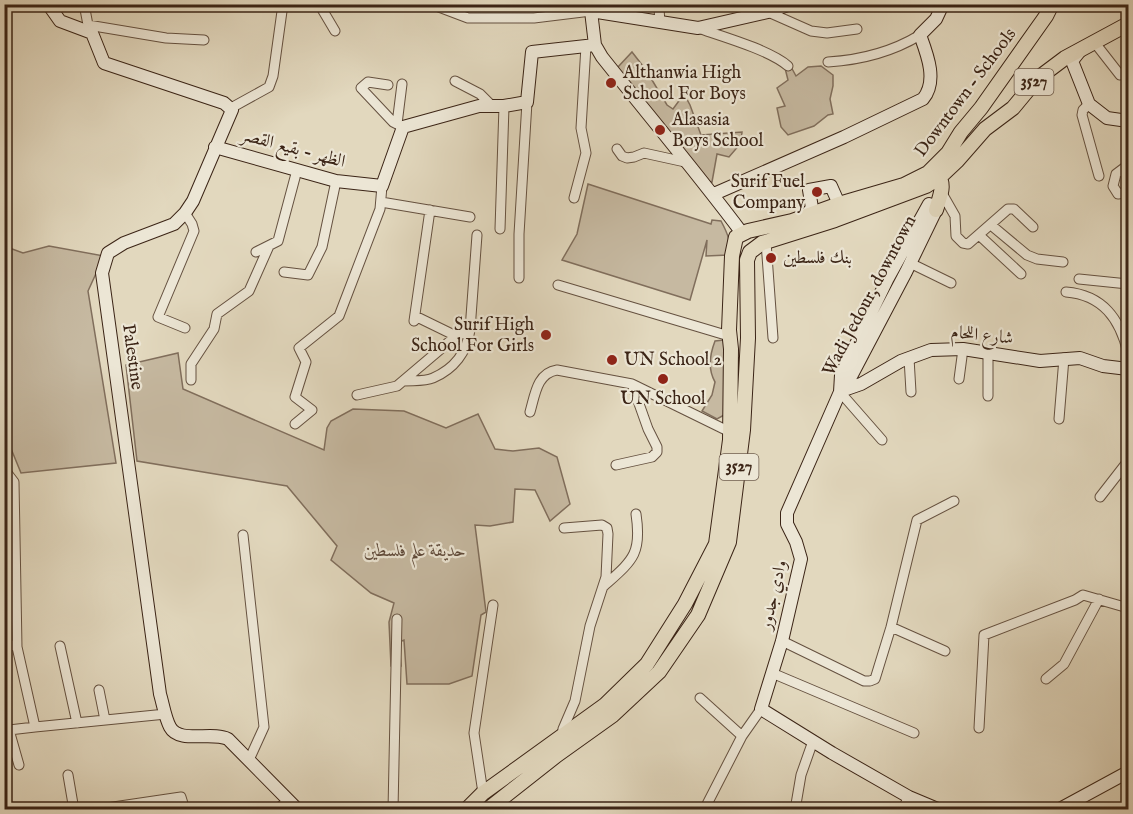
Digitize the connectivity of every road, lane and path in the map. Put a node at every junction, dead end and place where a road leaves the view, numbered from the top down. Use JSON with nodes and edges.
{"nodes":[{"id":1,"x":48,"y":4,"type":"edge"},
{"id":2,"x":84,"y":4,"type":"edge"},
{"id":3,"x":283,"y":4,"type":"edge"},
{"id":4,"x":319,"y":4,"type":"edge"},
{"id":5,"x":430,"y":4,"type":"edge"},
{"id":6,"x":661,"y":4,"type":"edge"},
{"id":7,"x":750,"y":4,"type":"edge"},
{"id":8,"x":792,"y":4,"type":"edge"},
{"id":9,"x":943,"y":4,"type":"edge"},
{"id":10,"x":1052,"y":4,"type":"edge"},
{"id":11,"x":590,"y":8,"type":"edge"},
{"id":12,"x":764,"y":13,"type":"junction"},
{"id":13,"x":660,"y":22,"type":"junction"},
{"id":14,"x":89,"y":28,"type":"junction"},
{"id":15,"x":698,"y":28,"type":"junction"},
{"id":16,"x":857,"y":29,"type":"dead end"},
{"id":17,"x":1126,"y":30,"type":"edge"},
{"id":18,"x":334,"y":31,"type":"dead end"},
{"id":19,"x":920,"y":35,"type":"junction"},
{"id":20,"x":204,"y":40,"type":"dead end"},
{"id":21,"x":1095,"y":43,"type":"junction"},
{"id":22,"x":590,"y":45,"type":"junction"},
{"id":23,"x":1081,"y":50,"type":"junction"},
{"id":24,"x":828,"y":62,"type":"dead end"},
{"id":25,"x":1057,"y":64,"type":"junction"},
{"id":26,"x":788,"y":66,"type":"dead end"},
{"id":27,"x":1074,"y":70,"type":"junction"},
{"id":28,"x":1120,"y":75,"type":"dead end"},
{"id":29,"x":455,"y":81,"type":"dead end"},
{"id":30,"x":402,"y":84,"type":"dead end"},
{"id":31,"x":388,"y":86,"type":"dead end"},
{"id":32,"x":527,"y":102,"type":"junction"},
{"id":33,"x":1089,"y":104,"type":"junction"},
{"id":34,"x":498,"y":106,"type":"junction"},
{"id":35,"x":231,"y":108,"type":"junction"},
{"id":36,"x":1128,"y":122,"type":"edge"},
{"id":37,"x":400,"y":126,"type":"junction"},
{"id":38,"x":215,"y":147,"type":"junction"},
{"id":39,"x":617,"y":149,"type":"dead end"},
{"id":40,"x":958,"y":153,"type":"junction"},
{"id":41,"x":685,"y":162,"type":"junction"},
{"id":42,"x":1128,"y":165,"type":"edge"},
{"id":43,"x":297,"y":170,"type":"junction"},
{"id":44,"x":1099,"y":176,"type":"dead end"},
{"id":45,"x":336,"y":182,"type":"junction"},
{"id":46,"x":382,"y":186,"type":"junction"},
{"id":47,"x":933,"y":188,"type":"junction"},
{"id":48,"x":1128,"y":192,"type":"edge"},
{"id":49,"x":714,"y":194,"type":"junction"},
{"id":50,"x":574,"y":198,"type":"dead end"},
{"id":51,"x":381,"y":202,"type":"junction"},
{"id":52,"x":839,"y":204,"type":"junction"},
{"id":53,"x":430,"y":210,"type":"junction"},
{"id":54,"x":185,"y":213,"type":"junction"},
{"id":55,"x":470,"y":217,"type":"dead end"},
{"id":56,"x":798,"y":219,"type":"junction"},
{"id":57,"x":835,"y":220,"type":"junction"},
{"id":58,"x":991,"y":225,"type":"junction"},
{"id":59,"x":1033,"y":227,"type":"dead end"},
{"id":60,"x":500,"y":229,"type":"dead end"},
{"id":61,"x":742,"y":233,"type":"junction"},
{"id":62,"x":477,"y":235,"type":"dead end"},
{"id":63,"x":979,"y":235,"type":"junction"},
{"id":64,"x":764,"y":242,"type":"junction"},
{"id":65,"x":269,"y":246,"type":"junction"},
{"id":66,"x":256,"y":252,"type":"dead end"},
{"id":67,"x":910,"y":262,"type":"junction"},
{"id":68,"x":1063,"y":262,"type":"dead end"},
{"id":69,"x":284,"y":272,"type":"dead end"},
{"id":70,"x":1021,"y":274,"type":"dead end"},
{"id":71,"x":519,"y":278,"type":"dead end"},
{"id":72,"x":1079,"y":279,"type":"dead end"},
{"id":73,"x":951,"y":283,"type":"dead end"},
{"id":74,"x":1128,"y":284,"type":"edge"},
{"id":75,"x":558,"y":285,"type":"dead end"},
{"id":76,"x":1066,"y":292,"type":"dead end"},
{"id":77,"x":184,"y":328,"type":"dead end"},
{"id":78,"x":470,"y":330,"type":"junction"},
{"id":79,"x":456,"y":336,"type":"junction"},
{"id":80,"x":729,"y":336,"type":"junction"},
{"id":81,"x":772,"y":338,"type":"dead end"},
{"id":82,"x":963,"y":349,"type":"junction"},
{"id":83,"x":988,"y":352,"type":"junction"},
{"id":84,"x":1128,"y":353,"type":"edge"},
{"id":85,"x":909,"y":358,"type":"junction"},
{"id":86,"x":1064,"y":358,"type":"junction"},
{"id":87,"x":1128,"y":369,"type":"edge"},
{"id":88,"x":191,"y":380,"type":"dead end"},
{"id":89,"x":959,"y":380,"type":"dead end"},
{"id":90,"x":403,"y":381,"type":"junction"},
{"id":91,"x":632,"y":384,"type":"junction"},
{"id":92,"x":840,"y":392,"type":"junction"},
{"id":93,"x":911,"y":392,"type":"dead end"},
{"id":94,"x":357,"y":395,"type":"dead end"},
{"id":95,"x":988,"y":396,"type":"dead end"},
{"id":96,"x":530,"y":412,"type":"dead end"},
{"id":97,"x":1059,"y":419,"type":"dead end"},
{"id":98,"x":295,"y":424,"type":"dead end"},
{"id":99,"x":730,"y":432,"type":"junction"},
{"id":100,"x":882,"y":440,"type":"dead end"},
{"id":101,"x":1128,"y":461,"type":"edge"},
{"id":102,"x":616,"y":465,"type":"dead end"},
{"id":103,"x":4,"y":468,"type":"edge"},
{"id":104,"x":1100,"y":497,"type":"dead end"},
{"id":105,"x":954,"y":501,"type":"dead end"},
{"id":106,"x":636,"y":514,"type":"dead end"},
{"id":107,"x":564,"y":528,"type":"dead end"},
{"id":108,"x":243,"y":535,"type":"dead end"},
{"id":109,"x":604,"y":586,"type":"junction"},
{"id":110,"x":1099,"y":599,"type":"junction"},
{"id":111,"x":493,"y":605,"type":"dead end"},
{"id":112,"x":1128,"y":608,"type":"edge"},
{"id":113,"x":397,"y":619,"type":"dead end"},
{"id":114,"x":891,"y":627,"type":"junction"},
{"id":115,"x":782,"y":641,"type":"junction"},
{"id":116,"x":4,"y":646,"type":"edge"},
{"id":117,"x":18,"y":646,"type":"junction"},
{"id":118,"x":60,"y":646,"type":"dead end"},
{"id":119,"x":945,"y":651,"type":"dead end"},
{"id":120,"x":772,"y":673,"type":"junction"},
{"id":121,"x":1046,"y":679,"type":"dead end"},
{"id":122,"x":99,"y":690,"type":"dead end"},
{"id":123,"x":700,"y":698,"type":"dead end"},
{"id":124,"x":761,"y":709,"type":"junction"},
{"id":125,"x":166,"y":714,"type":"junction"},
{"id":126,"x":105,"y":720,"type":"junction"},
{"id":127,"x":77,"y":723,"type":"junction"},
{"id":128,"x":35,"y":727,"type":"junction"},
{"id":129,"x":979,"y":728,"type":"dead end"},
{"id":130,"x":914,"y":733,"type":"dead end"},
{"id":131,"x":562,"y":736,"type":"junction"},
{"id":132,"x":742,"y":736,"type":"junction"},
{"id":133,"x":813,"y":741,"type":"junction"},
{"id":134,"x":249,"y":760,"type":"junction"},
{"id":135,"x":19,"y":765,"type":"dead end"},
{"id":136,"x":1128,"y":772,"type":"edge"},
{"id":137,"x":68,"y":775,"type":"dead end"},
{"id":138,"x":483,"y":793,"type":"junction"},
{"id":139,"x":909,"y":796,"type":"junction"},
{"id":140,"x":294,"y":805,"type":"edge"},
{"id":141,"x":74,"y":810,"type":"edge"},
{"id":142,"x":93,"y":810,"type":"edge"},
{"id":143,"x":185,"y":810,"type":"edge"},
{"id":144,"x":275,"y":810,"type":"edge"},
{"id":145,"x":393,"y":810,"type":"edge"},
{"id":146,"x":466,"y":810,"type":"edge"},
{"id":147,"x":487,"y":810,"type":"edge"},
{"id":148,"x":704,"y":810,"type":"edge"},
{"id":149,"x":795,"y":810,"type":"edge"},
{"id":150,"x":902,"y":810,"type":"edge"},
{"id":151,"x":940,"y":810,"type":"edge"},
{"id":152,"x":1058,"y":810,"type":"edge"}],
"edges":[{"from":1,"to":14,"type":"main road"},
{"from":2,"to":14,"type":"street"},
{"from":3,"to":35,"type":"street"},
{"from":4,"to":18,"type":"street"},
{"from":5,"to":11,"type":"street"},
{"from":6,"to":13,"type":"street"},
{"from":7,"to":12,"type":"street"},
{"from":8,"to":12,"type":"main road"},
{"from":9,"to":19,"type":"main road"},
{"from":10,"to":40,"type":"main road","name":"Downtown - Schools","number":"3527"},
{"from":11,"to":13,"type":"main road"},
{"from":11,"to":22,"type":"main road"},
{"from":12,"to":15,"type":"main road"},
{"from":12,"to":16,"type":"street"},
{"from":13,"to":15,"type":"main road"},
{"from":14,"to":20,"type":"street"},
{"from":14,"to":35,"type":"main road"},
{"from":15,"to":26,"type":"street"},
{"from":17,"to":21,"type":"main road","name":"Downtown - Schools","number":"3527"},
{"from":19,"to":24,"type":"street"},
{"from":19,"to":49,"type":"main road"},
{"from":21,"to":23,"type":"main road","name":"Downtown - Schools","number":"3527"},
{"from":21,"to":28,"type":"street"},
{"from":22,"to":32,"type":"main road"},
{"from":22,"to":41,"type":"main road"},
{"from":22,"to":50,"type":"street"},
{"from":23,"to":25,"type":"main road","name":"Downtown - Schools","number":"3527"},
{"from":23,"to":27,"type":"main road"},
{"from":25,"to":27,"type":"main road"},
{"from":25,"to":40,"type":"main road","name":"Downtown - Schools","number":"3527"},
{"from":27,"to":33,"type":"main road"},
{"from":29,"to":34,"type":"street"},
{"from":30,"to":37,"type":"street"},
{"from":31,"to":37,"type":"street"},
{"from":32,"to":34,"type":"main road"},
{"from":32,"to":71,"type":"street"},
{"from":33,"to":36,"type":"main road"},
{"from":33,"to":44,"type":"street"},
{"from":34,"to":37,"type":"main road"},
{"from":34,"to":60,"type":"street"},
{"from":35,"to":38,"type":"main road"},
{"from":37,"to":46,"type":"main road"},
{"from":38,"to":43,"type":"main road","name":"الظهر - بقيع القصر"},
{"from":38,"to":54,"type":"main road"},
{"from":39,"to":41,"type":"street"},
{"from":40,"to":47,"type":"main road","number":"3527"},
{"from":41,"to":49,"type":"main road"},
{"from":42,"to":48,"type":"street"},
{"from":43,"to":45,"type":"main road","name":"الظهر - بقيع القصر"},
{"from":43,"to":65,"type":"street"},
{"from":45,"to":46,"type":"main road","name":"الظهر - بقيع القصر"},
{"from":45,"to":69,"type":"street"},
{"from":46,"to":51,"type":"street"},
{"from":47,"to":52,"type":"main road","name":"Downtown - Schools","number":"3527"},
{"from":47,"to":57,"type":"main road","number":"3527"},
{"from":47,"to":63,"type":"street"},
{"from":47,"to":67,"type":"main road","name":"Wadi Jedour, downtown"},
{"from":47,"to":92,"type":"main road","name":"Wadi Jedour, downtown"},
{"from":49,"to":61,"type":"main road"},
{"from":51,"to":53,"type":"street"},
{"from":51,"to":98,"type":"street"},
{"from":52,"to":56,"type":"main road","name":"Downtown - Schools","number":"3527"},
{"from":52,"to":56,"type":"main road"},
{"from":52,"to":57,"type":"main road"},
{"from":53,"to":55,"type":"street"},
{"from":53,"to":79,"type":"street"},
{"from":54,"to":77,"type":"street"},
{"from":54,"to":125,"type":"main road","name":"Palestine"},
{"from":56,"to":61,"type":"main road","number":"3527"},
{"from":57,"to":64,"type":"main road","number":"3527"},
{"from":58,"to":59,"type":"street"},
{"from":58,"to":63,"type":"street"},
{"from":58,"to":68,"type":"street"},
{"from":61,"to":64,"type":"main road"},
{"from":61,"to":80,"type":"main road","number":"3527"},
{"from":62,"to":78,"type":"street"},
{"from":63,"to":70,"type":"street"},
{"from":64,"to":81,"type":"street"},
{"from":64,"to":147,"type":"main road","number":"3527"},
{"from":65,"to":66,"type":"street"},
{"from":65,"to":88,"type":"street"},
{"from":67,"to":73,"type":"street"},
{"from":67,"to":92,"type":"main road","name":"Wadi Jedour, downtown"},
{"from":72,"to":74,"type":"street"},
{"from":75,"to":80,"type":"street"},
{"from":76,"to":84,"type":"street"},
{"from":78,"to":79,"type":"street"},
{"from":78,"to":90,"type":"street"},
{"from":79,"to":90,"type":"street"},
{"from":80,"to":99,"type":"main road","number":"3527"},
{"from":82,"to":83,"type":"main road","name":"شارع اللحام"},
{"from":82,"to":85,"type":"main road","name":"شارع اللحام"},
{"from":82,"to":89,"type":"street"},
{"from":83,"to":86,"type":"main road","name":"شارع اللحام"},
{"from":83,"to":95,"type":"street"},
{"from":85,"to":92,"type":"main road","name":"شارع اللحام"},
{"from":85,"to":93,"type":"street"},
{"from":86,"to":87,"type":"main road","name":"شارع اللحام"},
{"from":86,"to":97,"type":"street"},
{"from":90,"to":94,"type":"street"},
{"from":91,"to":96,"type":"street"},
{"from":91,"to":99,"type":"street"},
{"from":91,"to":102,"type":"street"},
{"from":92,"to":100,"type":"street"},
{"from":92,"to":115,"type":"main road","name":"وادي جدور"},
{"from":99,"to":131,"type":"main road","number":"3527"},
{"from":101,"to":104,"type":"street"},
{"from":103,"to":117,"type":"street"},
{"from":105,"to":114,"type":"street"},
{"from":106,"to":109,"type":"street"},
{"from":107,"to":109,"type":"street"},
{"from":108,"to":134,"type":"street"},
{"from":109,"to":131,"type":"street"},
{"from":110,"to":112,"type":"street"},
{"from":110,"to":121,"type":"street"},
{"from":110,"to":129,"type":"street"},
{"from":111,"to":138,"type":"street"},
{"from":113,"to":145,"type":"street"},
{"from":114,"to":115,"type":"street"},
{"from":114,"to":119,"type":"street"},
{"from":115,"to":120,"type":"main road","name":"وادي جدور"},
{"from":116,"to":117,"type":"street"},
{"from":117,"to":128,"type":"street"},
{"from":118,"to":127,"type":"street"},
{"from":120,"to":124,"type":"main road","name":"وادي جدور"},
{"from":120,"to":130,"type":"street"},
{"from":122,"to":126,"type":"street"},
{"from":123,"to":132,"type":"street"},
{"from":124,"to":132,"type":"street"},
{"from":124,"to":133,"type":"main road"},
{"from":125,"to":126,"type":"street"},
{"from":125,"to":134,"type":"main road","name":"Palestine"},
{"from":126,"to":127,"type":"street"},
{"from":127,"to":128,"type":"street"},
{"from":128,"to":135,"type":"street"},
{"from":131,"to":138,"type":"main road"},
{"from":132,"to":148,"type":"street"},
{"from":133,"to":139,"type":"main road"},
{"from":133,"to":149,"type":"street"},
{"from":134,"to":140,"type":"main road","name":"Palestine"},
{"from":136,"to":152,"type":"main road"},
{"from":137,"to":141,"type":"street"},
{"from":138,"to":146,"type":"main road"},
{"from":139,"to":150,"type":"street"},
{"from":139,"to":151,"type":"main road"},
{"from":140,"to":144,"type":"street"},
{"from":142,"to":143,"type":"street"}]}
